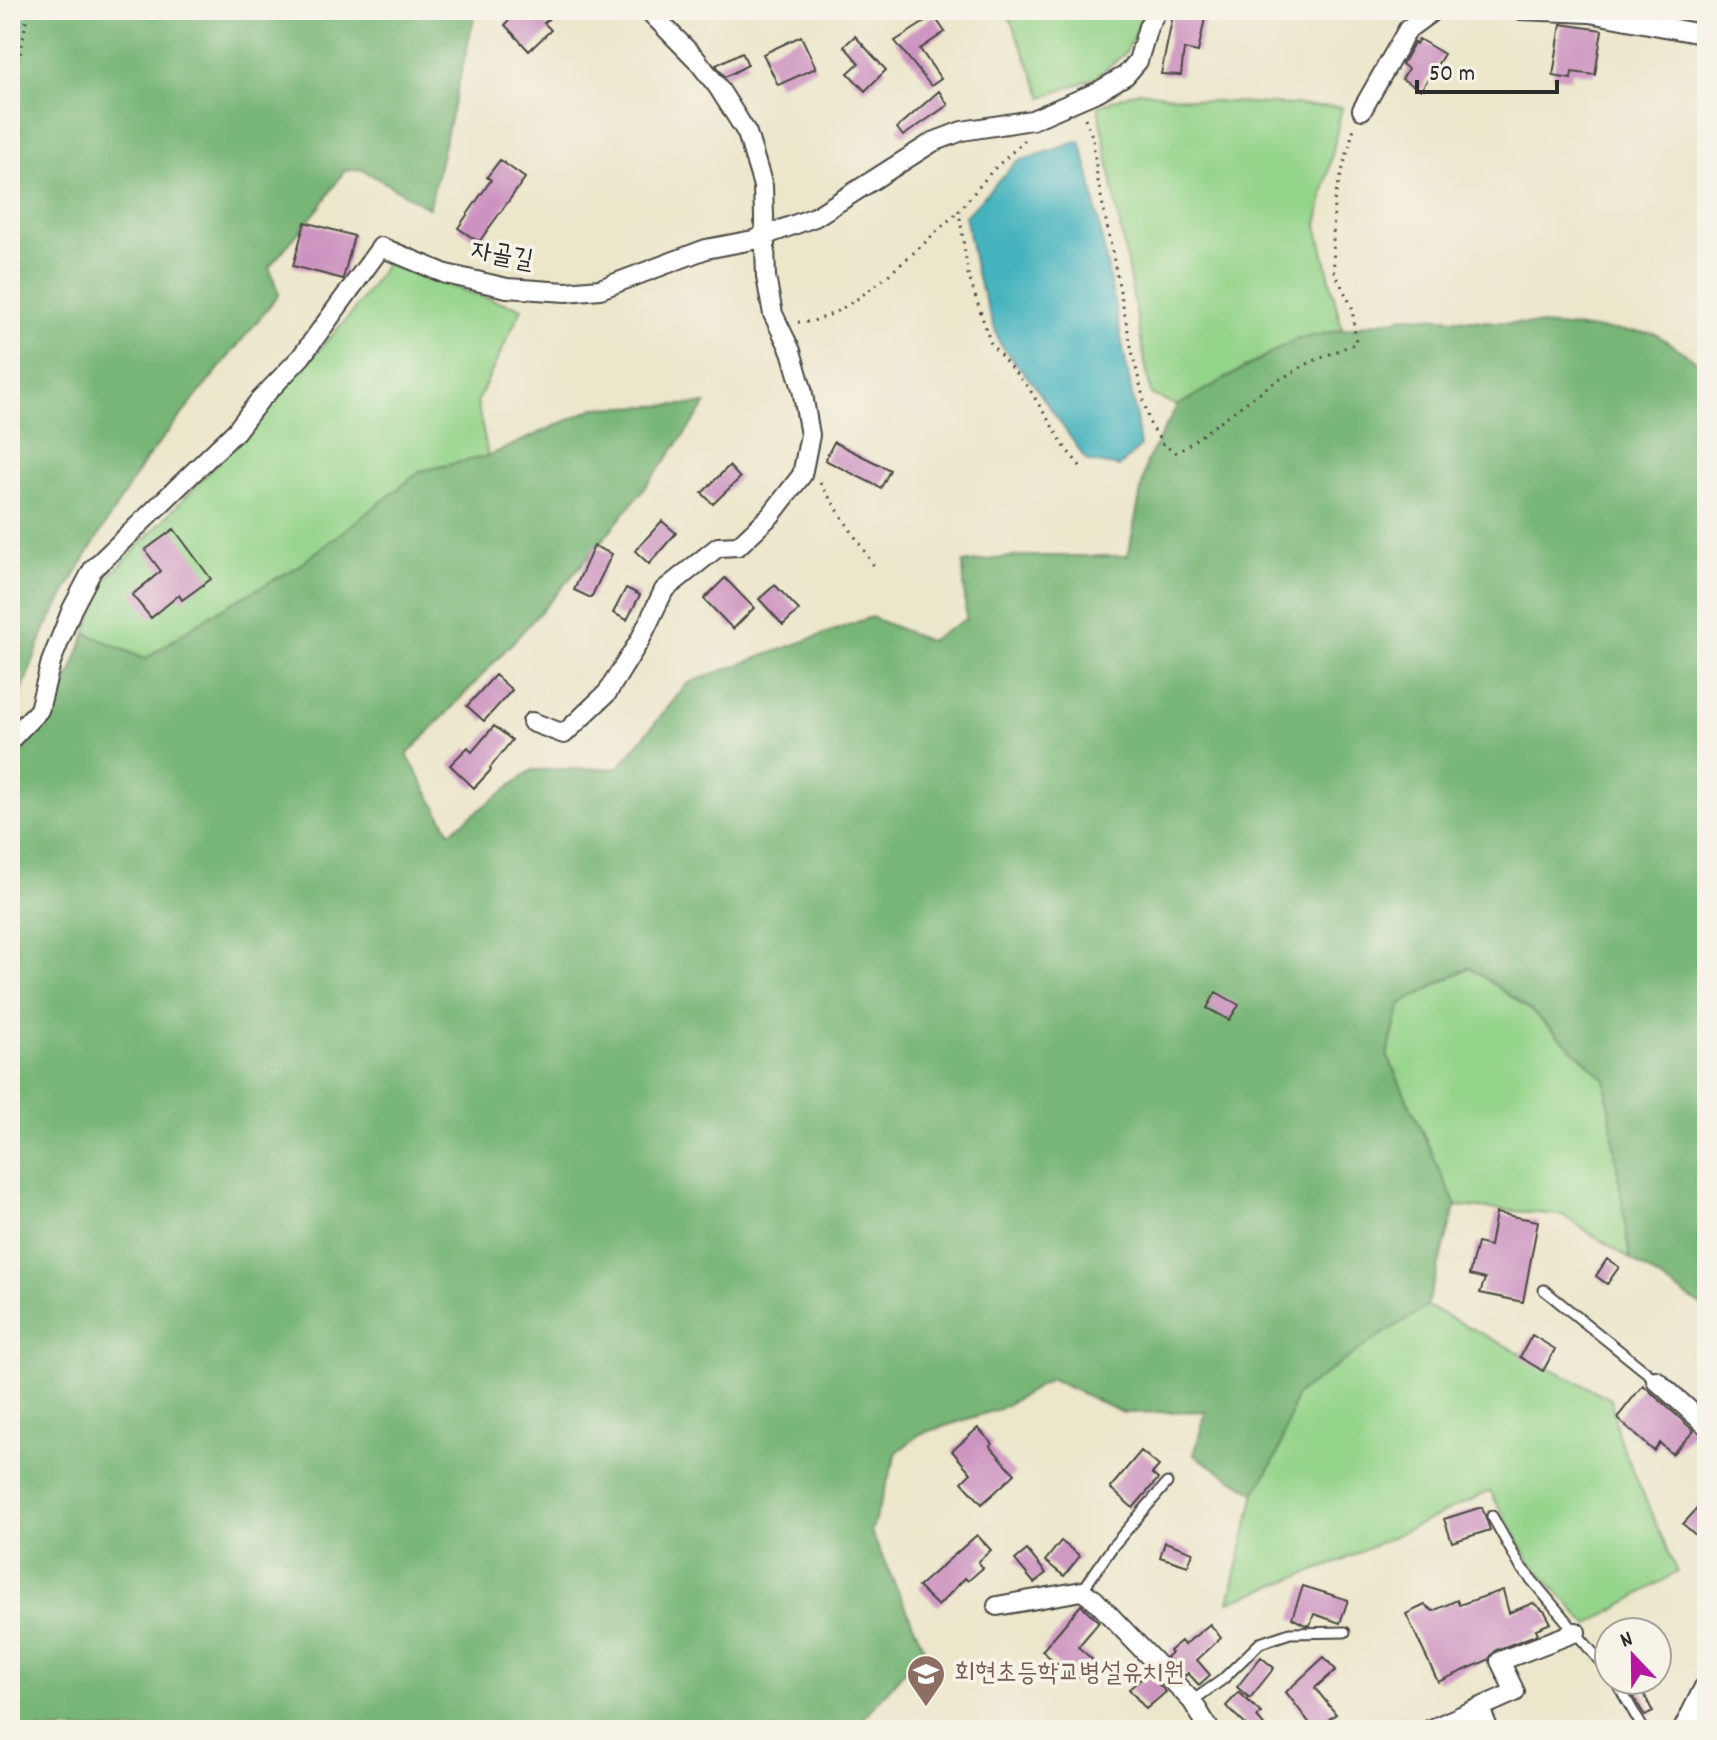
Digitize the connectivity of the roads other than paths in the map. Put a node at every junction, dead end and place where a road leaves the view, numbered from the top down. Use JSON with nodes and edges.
{"nodes":[{"id":1,"x":648,"y":10,"type":"edge"},
{"id":2,"x":1157,"y":10,"type":"edge"},
{"id":3,"x":1434,"y":10,"type":"edge"},
{"id":4,"x":1521,"y":10,"type":"edge"},
{"id":5,"x":1590,"y":12,"type":"edge"},
{"id":6,"x":1707,"y":35,"type":"edge"},
{"id":7,"x":1362,"y":110,"type":"road end"},
{"id":8,"x":765,"y":234,"type":"junction"},
{"id":9,"x":532,"y":722,"type":"dead end"},
{"id":10,"x":10,"y":740,"type":"edge"},
{"id":11,"x":1544,"y":1290,"type":"dead end"},
{"id":12,"x":1656,"y":1380,"type":"joint"},
{"id":13,"x":1707,"y":1426,"type":"edge"},
{"id":14,"x":1167,"y":1483,"type":"dead end"},
{"id":15,"x":1492,"y":1516,"type":"dead end"},
{"id":16,"x":1082,"y":1591,"type":"junction"},
{"id":17,"x":997,"y":1606,"type":"dead end"},
{"id":18,"x":1345,"y":1632,"type":"dead end"},
{"id":19,"x":1576,"y":1632,"type":"junction"},
{"id":20,"x":1593,"y":1653,"type":"edge"},
{"id":21,"x":1707,"y":1690,"type":"edge"},
{"id":22,"x":1624,"y":1696,"type":"edge"},
{"id":23,"x":1192,"y":1701,"type":"junction"},
{"id":24,"x":1480,"y":1709,"type":"junction"},
{"id":25,"x":1210,"y":1730,"type":"edge"},
{"id":26,"x":1429,"y":1730,"type":"edge"},
{"id":27,"x":1489,"y":1730,"type":"edge"},
{"id":28,"x":1644,"y":1730,"type":"edge"},
{"id":29,"x":1687,"y":1730,"type":"edge"}],
"edges":[{"from":1,"to":8,"type":"street"},
{"from":2,"to":8,"type":"street","name":"자골길"},
{"from":3,"to":7,"type":"street"},
{"from":4,"to":5,"type":"street"},
{"from":5,"to":6,"type":"street"},
{"from":8,"to":9,"type":"street"},
{"from":8,"to":10,"type":"street","name":"자골길"},
{"from":11,"to":12,"type":"lane"},
{"from":12,"to":13,"type":"street"},
{"from":14,"to":16,"type":"lane"},
{"from":15,"to":19,"type":"lane"},
{"from":16,"to":17,"type":"street"},
{"from":16,"to":23,"type":"street"},
{"from":18,"to":23,"type":"lane"},
{"from":19,"to":20,"type":"lane"},
{"from":19,"to":24,"type":"street"},
{"from":21,"to":29,"type":"main road"},
{"from":22,"to":28,"type":"lane"},
{"from":23,"to":25,"type":"street"},
{"from":24,"to":26,"type":"street"},
{"from":24,"to":27,"type":"street"}]}
